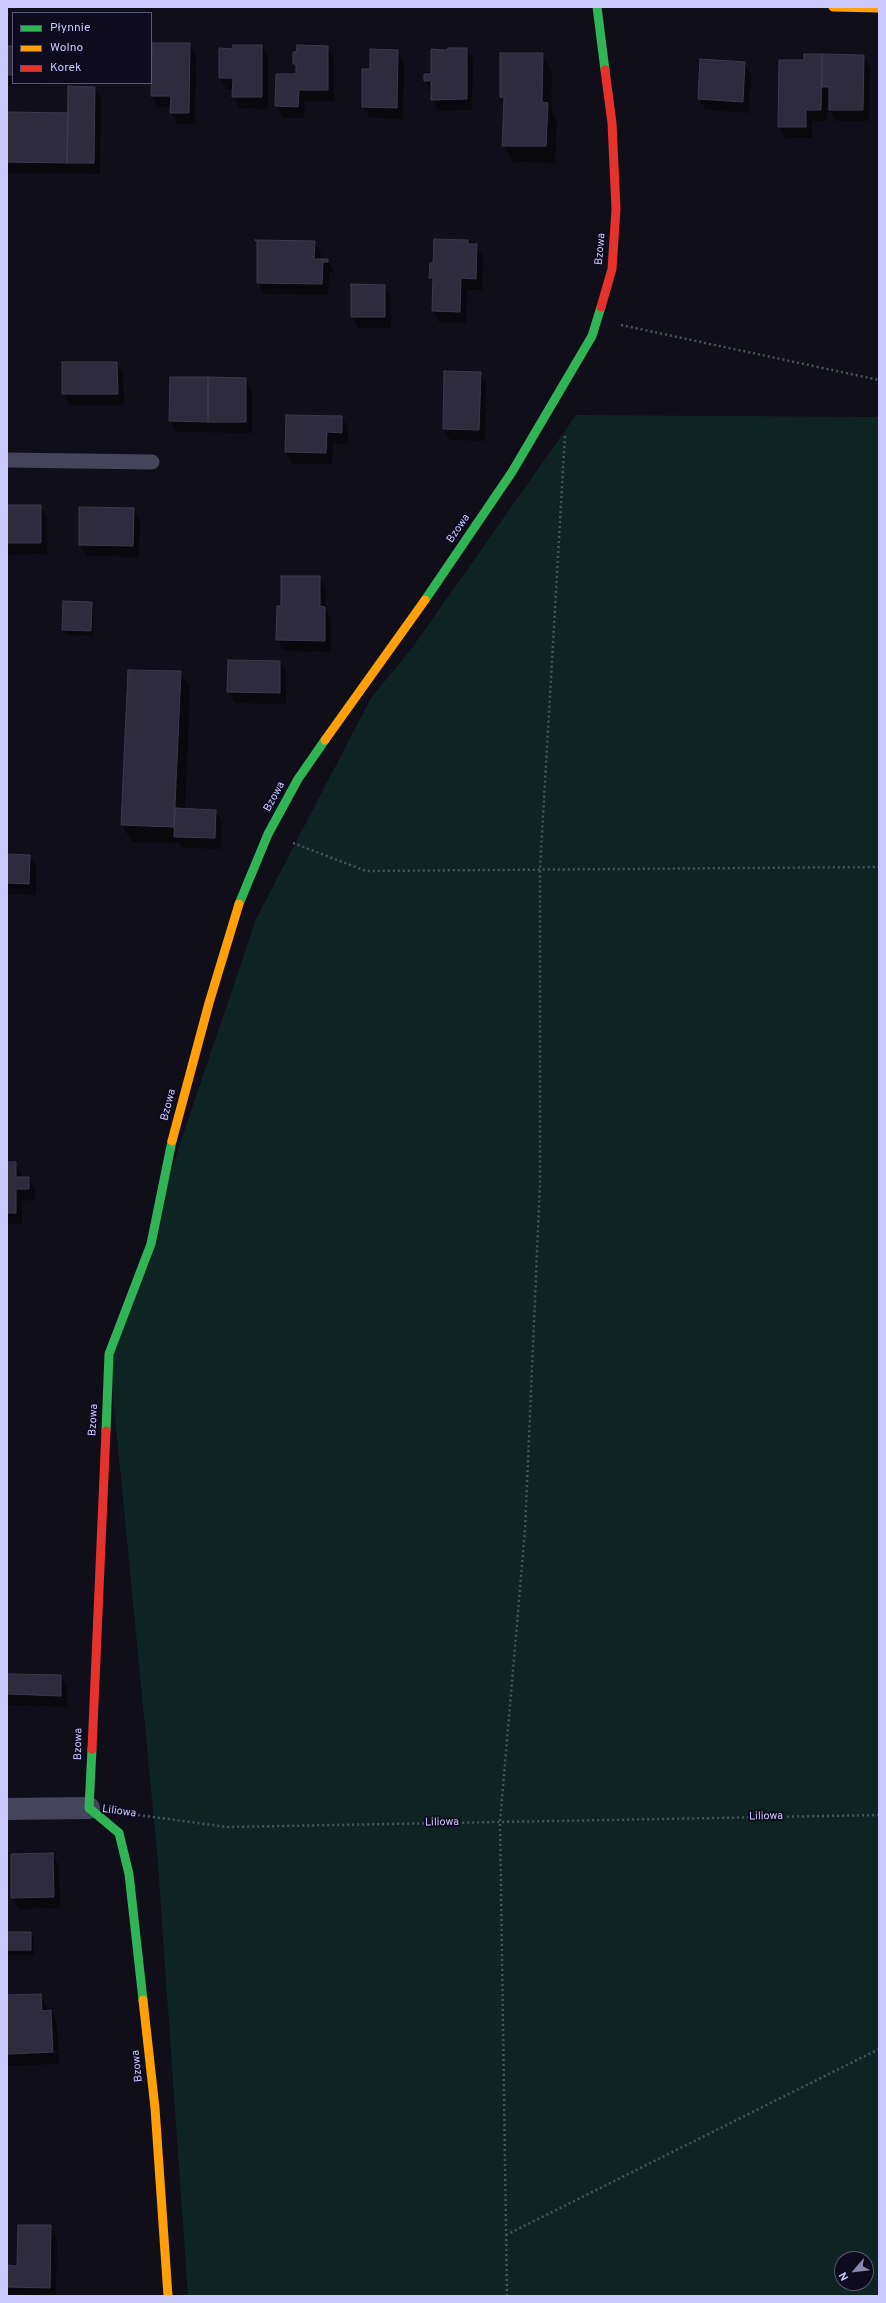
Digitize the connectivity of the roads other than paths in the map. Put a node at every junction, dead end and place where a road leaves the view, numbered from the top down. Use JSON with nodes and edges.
{"nodes":[{"id":1,"x":597,"y":7,"type":"edge"},
{"id":2,"x":833,"y":7,"type":"edge"},
{"id":3,"x":879,"y":8,"type":"edge"},
{"id":4,"x":7,"y":460,"type":"edge"},
{"id":5,"x":152,"y":462,"type":"dead end"},
{"id":6,"x":89,"y":1808,"type":"junction"},
{"id":7,"x":7,"y":1809,"type":"edge"},
{"id":8,"x":168,"y":2296,"type":"edge"}],
"edges":[{"from":1,"to":6,"type":"street","name":"Bzowa"},
{"from":2,"to":3,"type":"street"},
{"from":4,"to":5,"type":"lane"},
{"from":6,"to":7,"type":"street","name":"Liliowa"},
{"from":6,"to":8,"type":"street","name":"Bzowa"}]}
